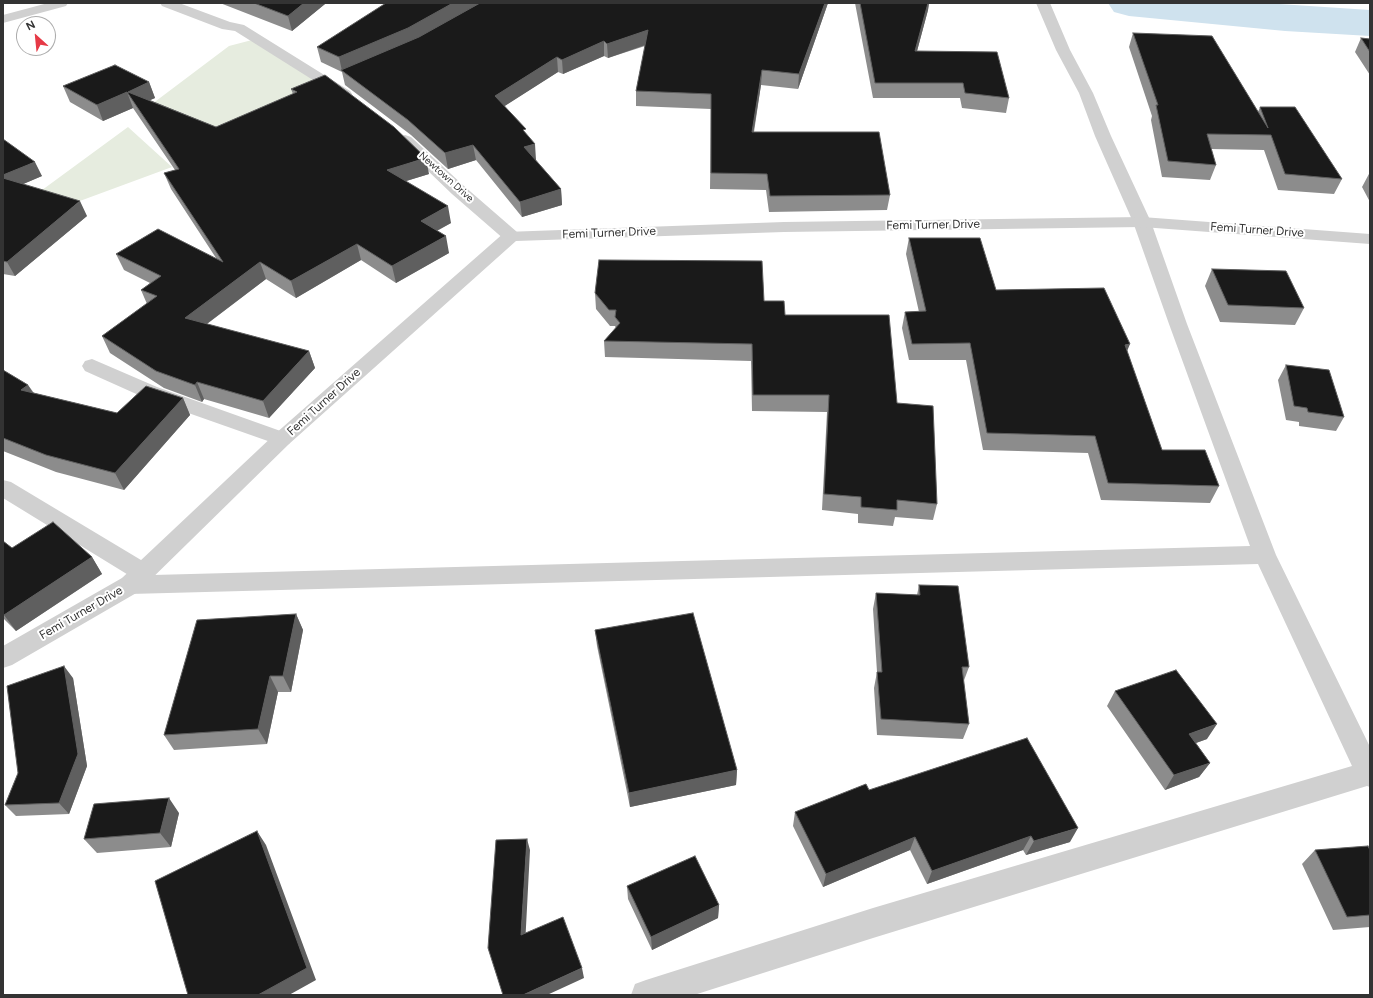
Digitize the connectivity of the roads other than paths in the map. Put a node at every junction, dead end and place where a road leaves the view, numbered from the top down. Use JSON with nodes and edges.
{"nodes":[{"id":1,"x":62,"y":3,"type":"edge"},
{"id":2,"x":167,"y":3,"type":"edge"},
{"id":3,"x":1043,"y":3,"type":"edge"},
{"id":4,"x":3,"y":19,"type":"edge"},
{"id":5,"x":356,"y":102,"type":"edge"},
{"id":6,"x":392,"y":130,"type":"edge"},
{"id":7,"x":1142,"y":222,"type":"junction"},
{"id":8,"x":511,"y":236,"type":"junction"},
{"id":9,"x":1370,"y":239,"type":"edge"},
{"id":10,"x":92,"y":366,"type":"dead end"},
{"id":11,"x":282,"y":440,"type":"junction"},
{"id":12,"x":3,"y":488,"type":"edge"},
{"id":13,"x":1265,"y":554,"type":"junction"},
{"id":14,"x":136,"y":578,"type":"junction"},
{"id":15,"x":3,"y":658,"type":"edge"},
{"id":16,"x":1370,"y":774,"type":"edge"},
{"id":17,"x":646,"y":995,"type":"edge"}],
"edges":[{"from":1,"to":4,"type":"lane"},
{"from":2,"to":5,"type":"street"},
{"from":3,"to":7,"type":"street"},
{"from":6,"to":8,"type":"street","name":"Newtown Drive"},
{"from":7,"to":8,"type":"street","name":"Femi Turner Drive"},
{"from":7,"to":9,"type":"street","name":"Femi Turner Drive"},
{"from":7,"to":13,"type":"street"},
{"from":8,"to":11,"type":"street","name":"Femi Turner Drive"},
{"from":10,"to":11,"type":"street"},
{"from":11,"to":14,"type":"street","name":"Femi Turner Drive"},
{"from":12,"to":14,"type":"street"},
{"from":13,"to":14,"type":"street"},
{"from":13,"to":16,"type":"street"},
{"from":14,"to":15,"type":"street","name":"Femi Turner Drive"},
{"from":16,"to":17,"type":"street"}]}
